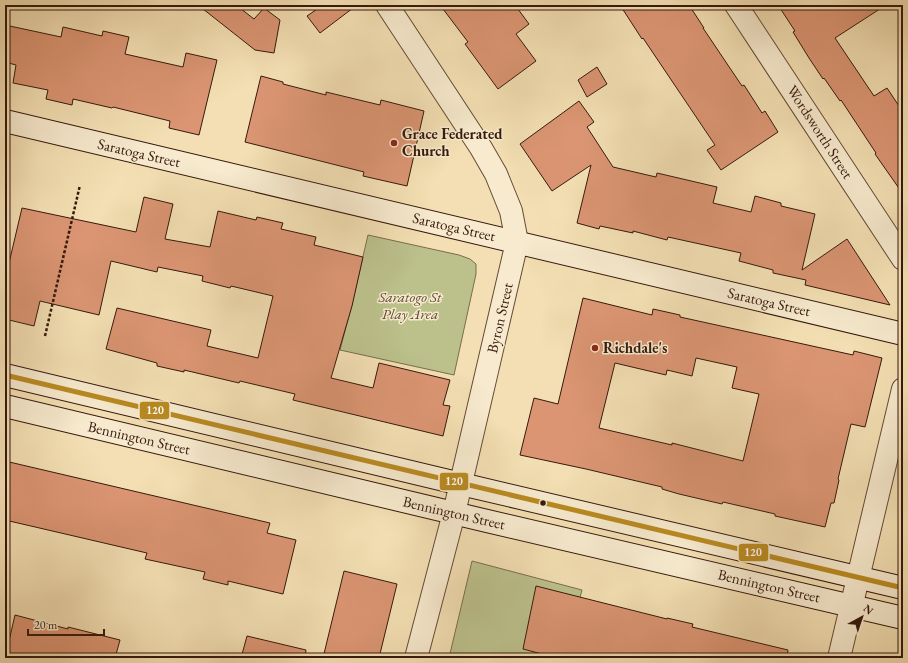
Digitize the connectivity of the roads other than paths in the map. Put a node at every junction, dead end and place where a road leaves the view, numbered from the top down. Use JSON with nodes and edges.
{"nodes":[{"id":1,"x":387,"y":5,"type":"edge"},
{"id":2,"x":736,"y":5,"type":"edge"},
{"id":3,"x":5,"y":121,"type":"edge"},
{"id":4,"x":517,"y":242,"type":"junction"},
{"id":5,"x":903,"y":259,"type":"edge"},
{"id":6,"x":903,"y":334,"type":"edge"},
{"id":7,"x":5,"y":375,"type":"edge"},
{"id":8,"x":903,"y":389,"type":"edge"},
{"id":9,"x":5,"y":406,"type":"edge"},
{"id":10,"x":461,"y":484,"type":"junction"},
{"id":11,"x":454,"y":513,"type":"junction"},
{"id":12,"x":858,"y":577,"type":"junction"},
{"id":13,"x":903,"y":588,"type":"edge"},
{"id":14,"x":851,"y":605,"type":"junction"},
{"id":15,"x":903,"y":618,"type":"edge"},
{"id":16,"x":416,"y":658,"type":"edge"},
{"id":17,"x":839,"y":658,"type":"edge"}],
"edges":[{"from":1,"to":4,"type":"main road","name":"Byron Street"},
{"from":2,"to":5,"type":"main road","name":"Wordsworth Street"},
{"from":3,"to":4,"type":"main road","name":"Saratoga Street"},
{"from":4,"to":6,"type":"main road","name":"Saratoga Street"},
{"from":4,"to":10,"type":"main road","name":"Byron Street"},
{"from":7,"to":10,"type":"main road","name":"Bennington Street"},
{"from":8,"to":12,"type":"main road"},
{"from":9,"to":11,"type":"main road","name":"Bennington Street"},
{"from":10,"to":11,"type":"main road","name":"Byron Street"},
{"from":10,"to":12,"type":"main road","name":"Bennington Street"},
{"from":11,"to":14,"type":"main road","name":"Bennington Street"},
{"from":11,"to":16,"type":"main road","name":"Byron Street"},
{"from":12,"to":13,"type":"main road","name":"Bennington Street"},
{"from":12,"to":14,"type":"main road"},
{"from":14,"to":15,"type":"main road","name":"Bennington Street"},
{"from":14,"to":17,"type":"main road"}]}
